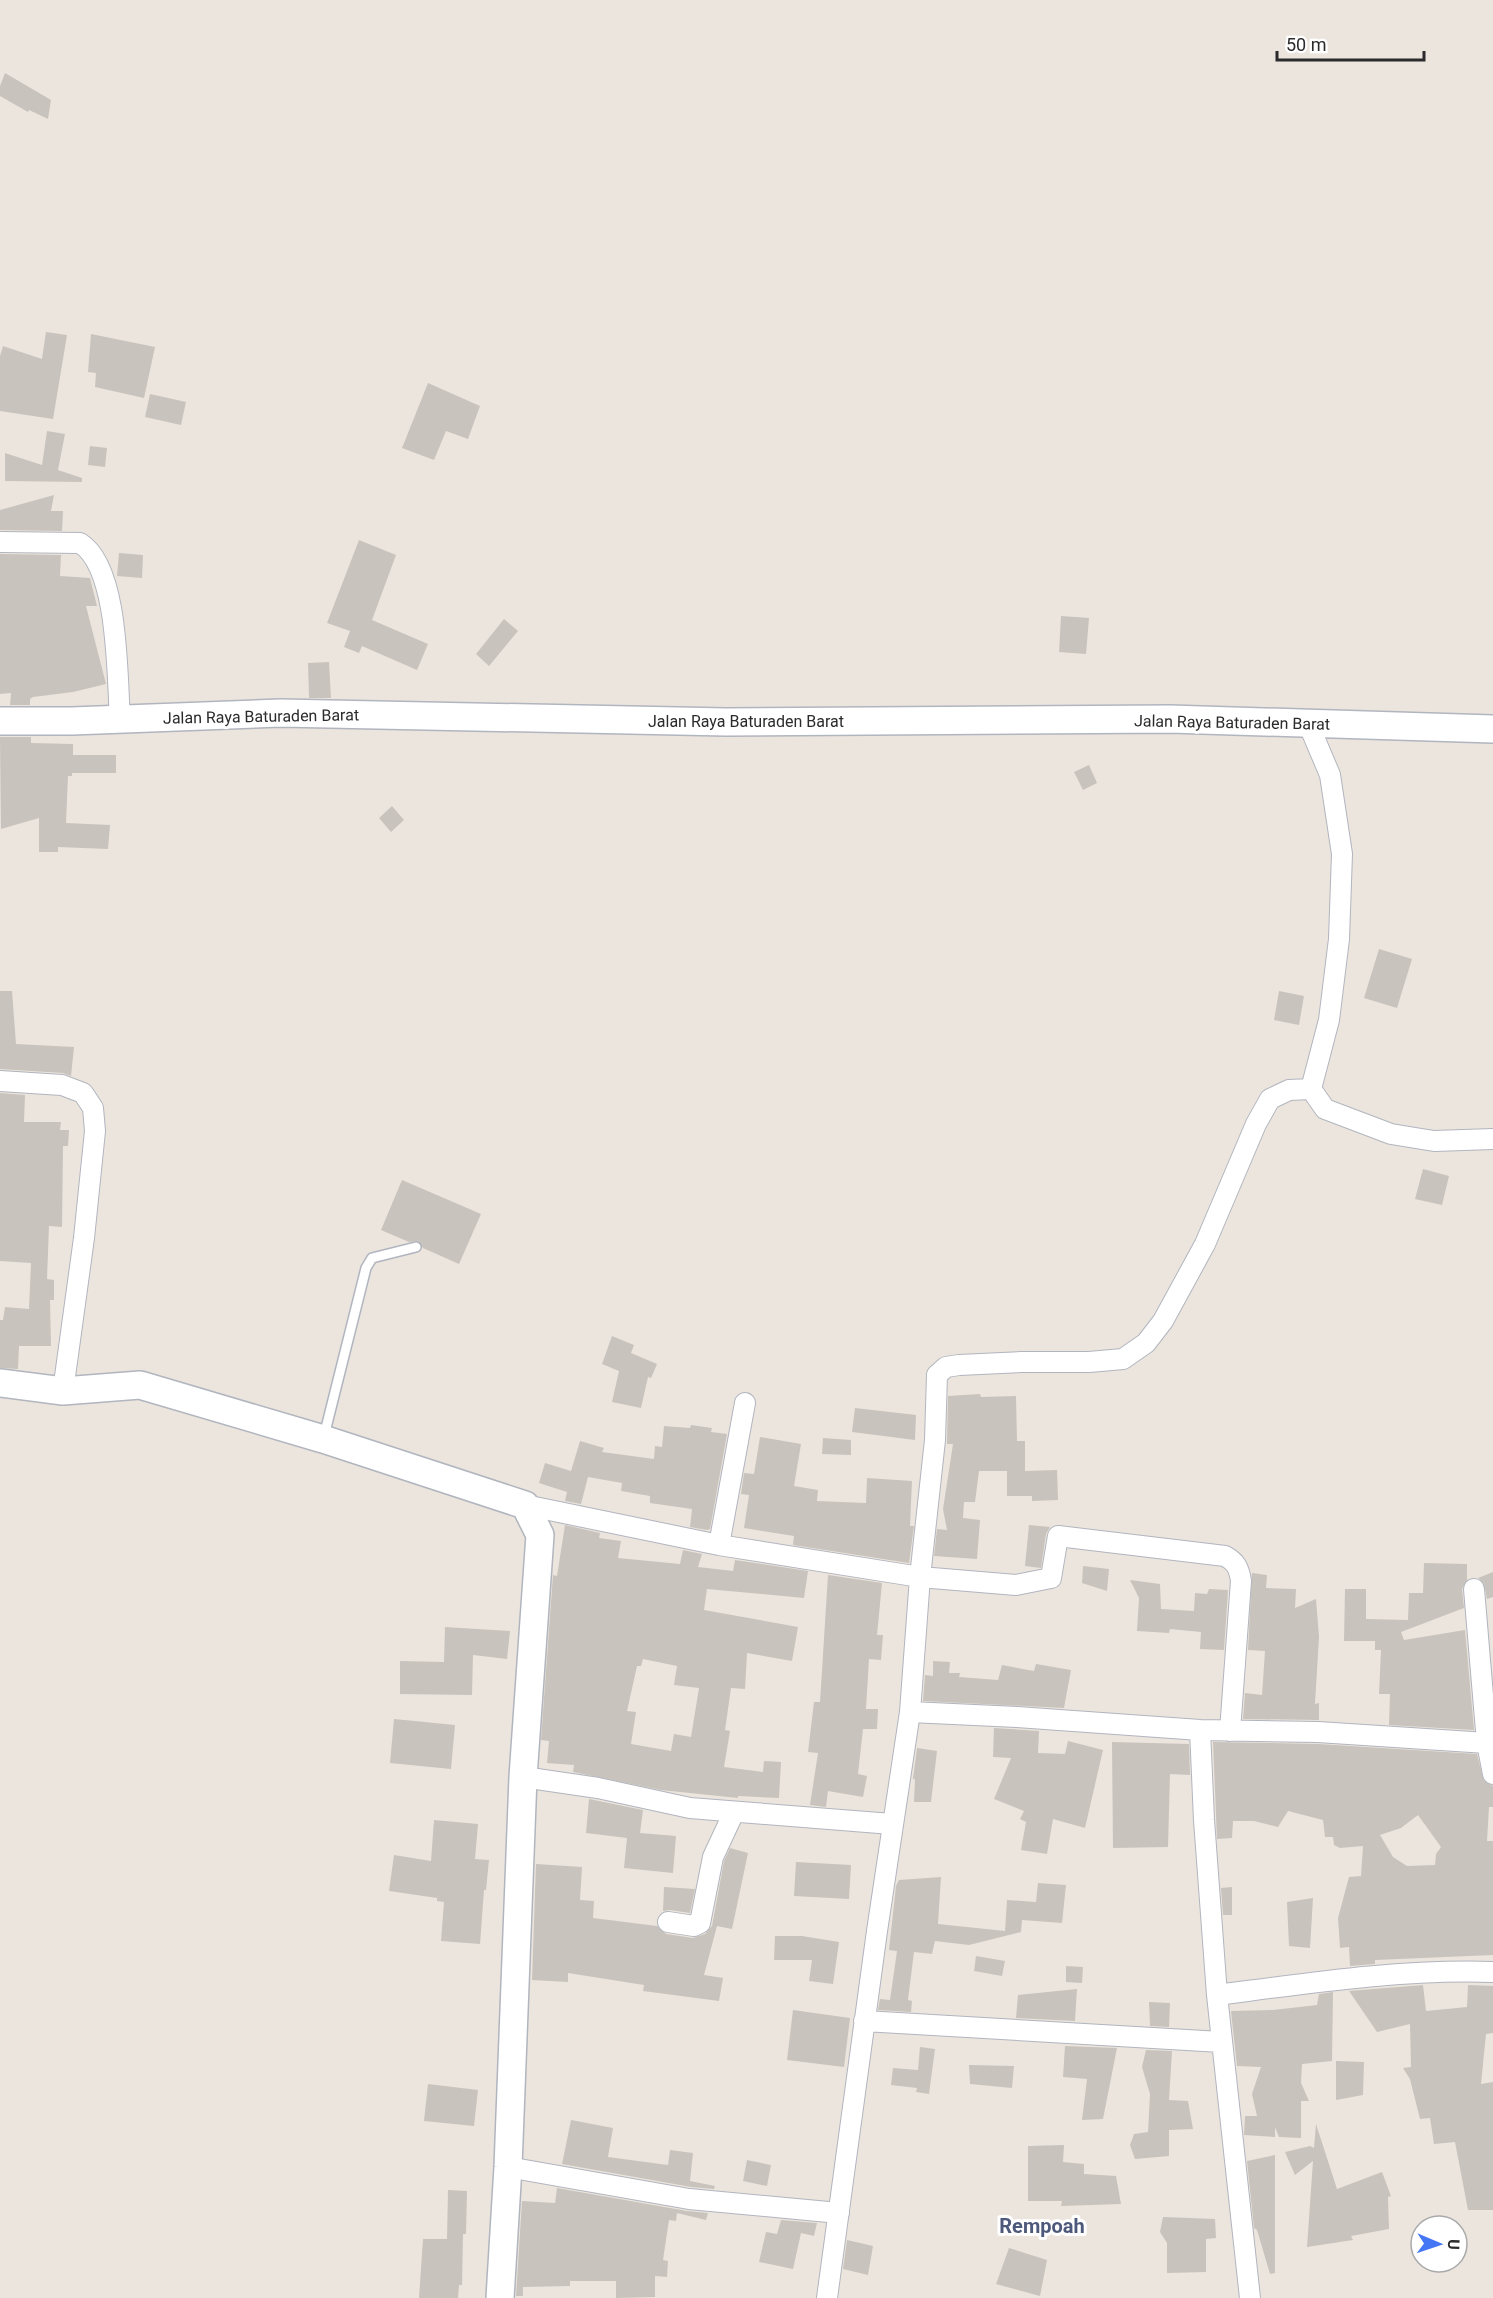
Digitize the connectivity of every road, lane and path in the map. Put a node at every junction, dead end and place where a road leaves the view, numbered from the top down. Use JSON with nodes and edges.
{"nodes":[{"id":1,"x":0,"y":542,"type":"edge"},
{"id":2,"x":120,"y":720,"type":"junction"},
{"id":3,"x":0,"y":721,"type":"edge"},
{"id":4,"x":1308,"y":723,"type":"junction"},
{"id":5,"x":1493,"y":729,"type":"edge"},
{"id":6,"x":0,"y":1082,"type":"edge"},
{"id":7,"x":1311,"y":1089,"type":"junction"},
{"id":8,"x":1493,"y":1139,"type":"edge"},
{"id":9,"x":416,"y":1247,"type":"dead end"},
{"id":10,"x":0,"y":1383,"type":"edge"},
{"id":11,"x":63,"y":1391,"type":"junction"},
{"id":12,"x":745,"y":1403,"type":"dead end"},
{"id":13,"x":323,"y":1438,"type":"junction"},
{"id":14,"x":525,"y":1505,"type":"junction"},
{"id":15,"x":719,"y":1545,"type":"junction"},
{"id":16,"x":920,"y":1578,"type":"junction"},
{"id":17,"x":1474,"y":1589,"type":"dead end"},
{"id":18,"x":1486,"y":1641,"type":"edge"},
{"id":19,"x":910,"y":1712,"type":"junction"},
{"id":20,"x":1200,"y":1730,"type":"junction"},
{"id":21,"x":1230,"y":1731,"type":"junction"},
{"id":22,"x":1491,"y":1759,"type":"edge"},
{"id":23,"x":524,"y":1778,"type":"junction"},
{"id":24,"x":734,"y":1812,"type":"junction"},
{"id":25,"x":892,"y":1824,"type":"junction"},
{"id":26,"x":668,"y":1922,"type":"dead end"},
{"id":27,"x":1493,"y":1972,"type":"edge"},
{"id":28,"x":1217,"y":1995,"type":"junction"},
{"id":29,"x":864,"y":2021,"type":"junction"},
{"id":30,"x":1221,"y":2042,"type":"junction"},
{"id":31,"x":508,"y":2167,"type":"junction"},
{"id":32,"x":839,"y":2213,"type":"junction"},
{"id":33,"x":500,"y":2298,"type":"edge"},
{"id":34,"x":827,"y":2298,"type":"edge"},
{"id":35,"x":1250,"y":2298,"type":"edge"}],
"edges":[{"from":1,"to":2,"type":"street"},
{"from":2,"to":3,"type":"street","name":"Jalan Raya Baturaden Barat"},
{"from":2,"to":4,"type":"street","name":"Jalan Raya Baturaden Barat"},
{"from":4,"to":5,"type":"street","name":"Jalan Raya Baturaden Barat"},
{"from":4,"to":7,"type":"street"},
{"from":6,"to":11,"type":"street"},
{"from":7,"to":8,"type":"street"},
{"from":7,"to":16,"type":"street"},
{"from":9,"to":13,"type":"lane"},
{"from":10,"to":11,"type":"street"},
{"from":11,"to":13,"type":"street"},
{"from":12,"to":15,"type":"street"},
{"from":13,"to":14,"type":"street"},
{"from":14,"to":15,"type":"street"},
{"from":14,"to":23,"type":"street"},
{"from":15,"to":16,"type":"street"},
{"from":16,"to":19,"type":"street"},
{"from":16,"to":21,"type":"street"},
{"from":17,"to":18,"type":"street"},
{"from":18,"to":22,"type":"street"},
{"from":19,"to":20,"type":"street"},
{"from":19,"to":25,"type":"street"},
{"from":20,"to":21,"type":"street"},
{"from":20,"to":28,"type":"street"},
{"from":21,"to":22,"type":"street"},
{"from":23,"to":24,"type":"street"},
{"from":23,"to":31,"type":"street"},
{"from":24,"to":25,"type":"street"},
{"from":24,"to":26,"type":"street"},
{"from":25,"to":29,"type":"street"},
{"from":27,"to":28,"type":"street"},
{"from":28,"to":30,"type":"street"},
{"from":29,"to":30,"type":"street"},
{"from":29,"to":32,"type":"street"},
{"from":30,"to":35,"type":"street"},
{"from":31,"to":32,"type":"street"},
{"from":31,"to":33,"type":"street"},
{"from":32,"to":34,"type":"street"}]}
